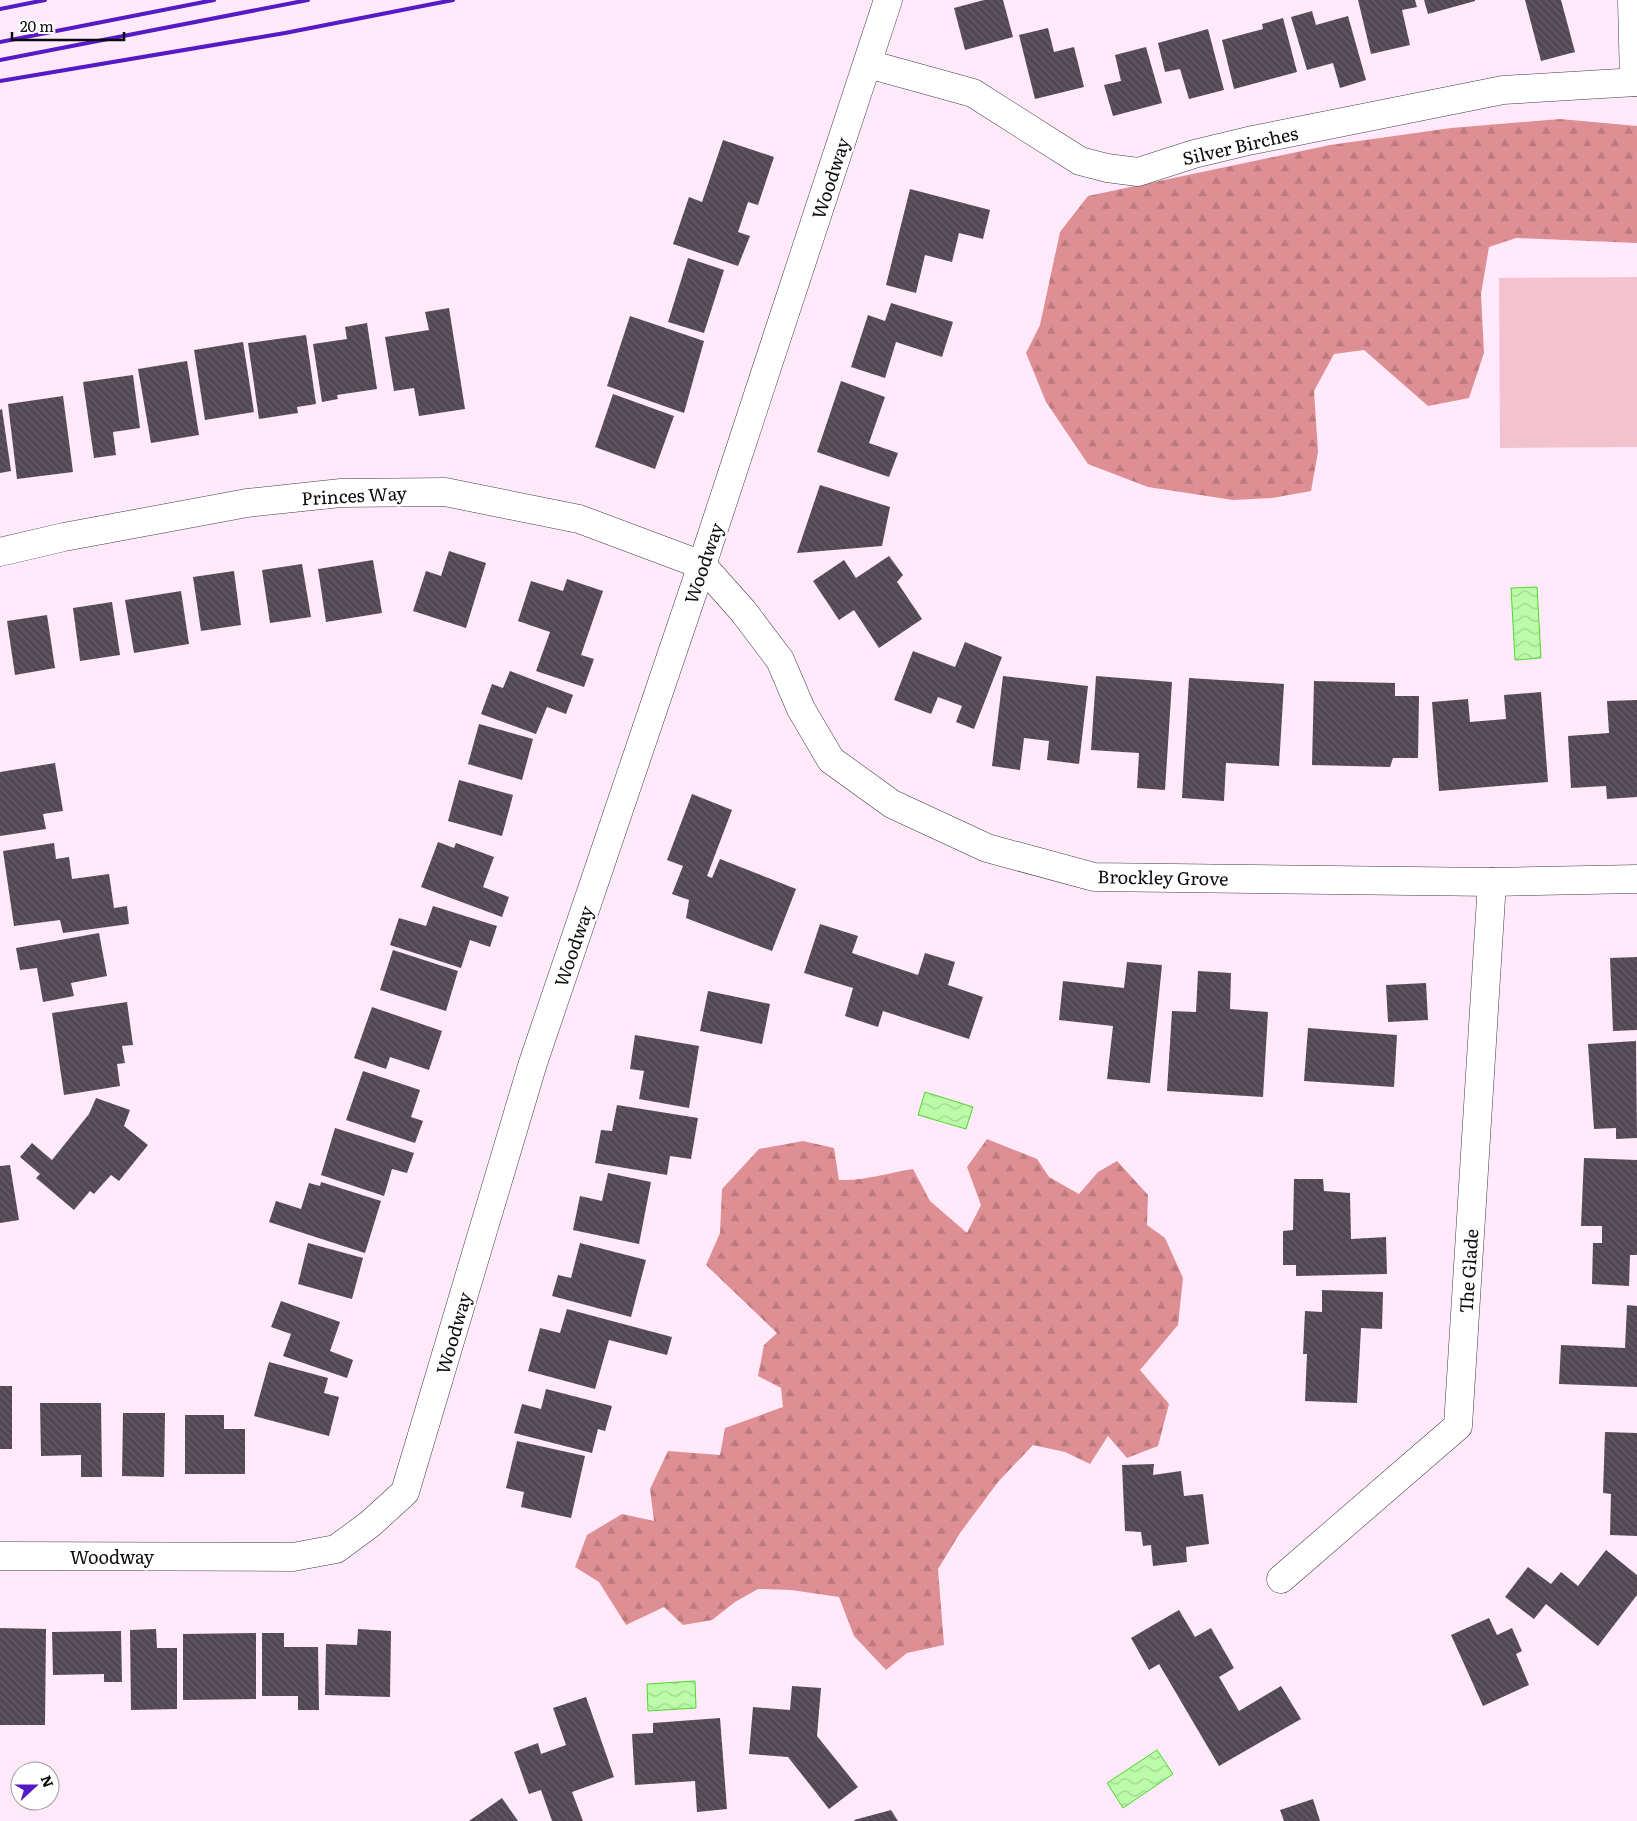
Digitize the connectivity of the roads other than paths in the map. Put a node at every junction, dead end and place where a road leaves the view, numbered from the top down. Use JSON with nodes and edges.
{"nodes":[{"id":1,"x":888,"y":0,"type":"edge"},
{"id":2,"x":1632,"y":0,"type":"edge"},
{"id":3,"x":868,"y":64,"type":"junction"},
{"id":4,"x":1635,"y":82,"type":"edge"},
{"id":5,"x":0,"y":552,"type":"edge"},
{"id":6,"x":702,"y":565,"type":"junction"},
{"id":7,"x":1637,"y":879,"type":"edge"},
{"id":8,"x":1492,"y":882,"type":"junction"},
{"id":9,"x":0,"y":1556,"type":"edge"},
{"id":10,"x":1281,"y":1579,"type":"dead end"}],
"edges":[{"from":1,"to":3,"type":"street","name":"Woodway"},
{"from":2,"to":4,"type":"street","name":"Silver Birches"},
{"from":3,"to":4,"type":"street","name":"Silver Birches"},
{"from":3,"to":6,"type":"street","name":"Woodway"},
{"from":5,"to":6,"type":"street","name":"Princes Way"},
{"from":6,"to":8,"type":"street","name":"Brockley Grove"},
{"from":6,"to":9,"type":"street","name":"Woodway"},
{"from":7,"to":8,"type":"street","name":"Brockley Grove"},
{"from":8,"to":10,"type":"street","name":"The Glade"}]}
